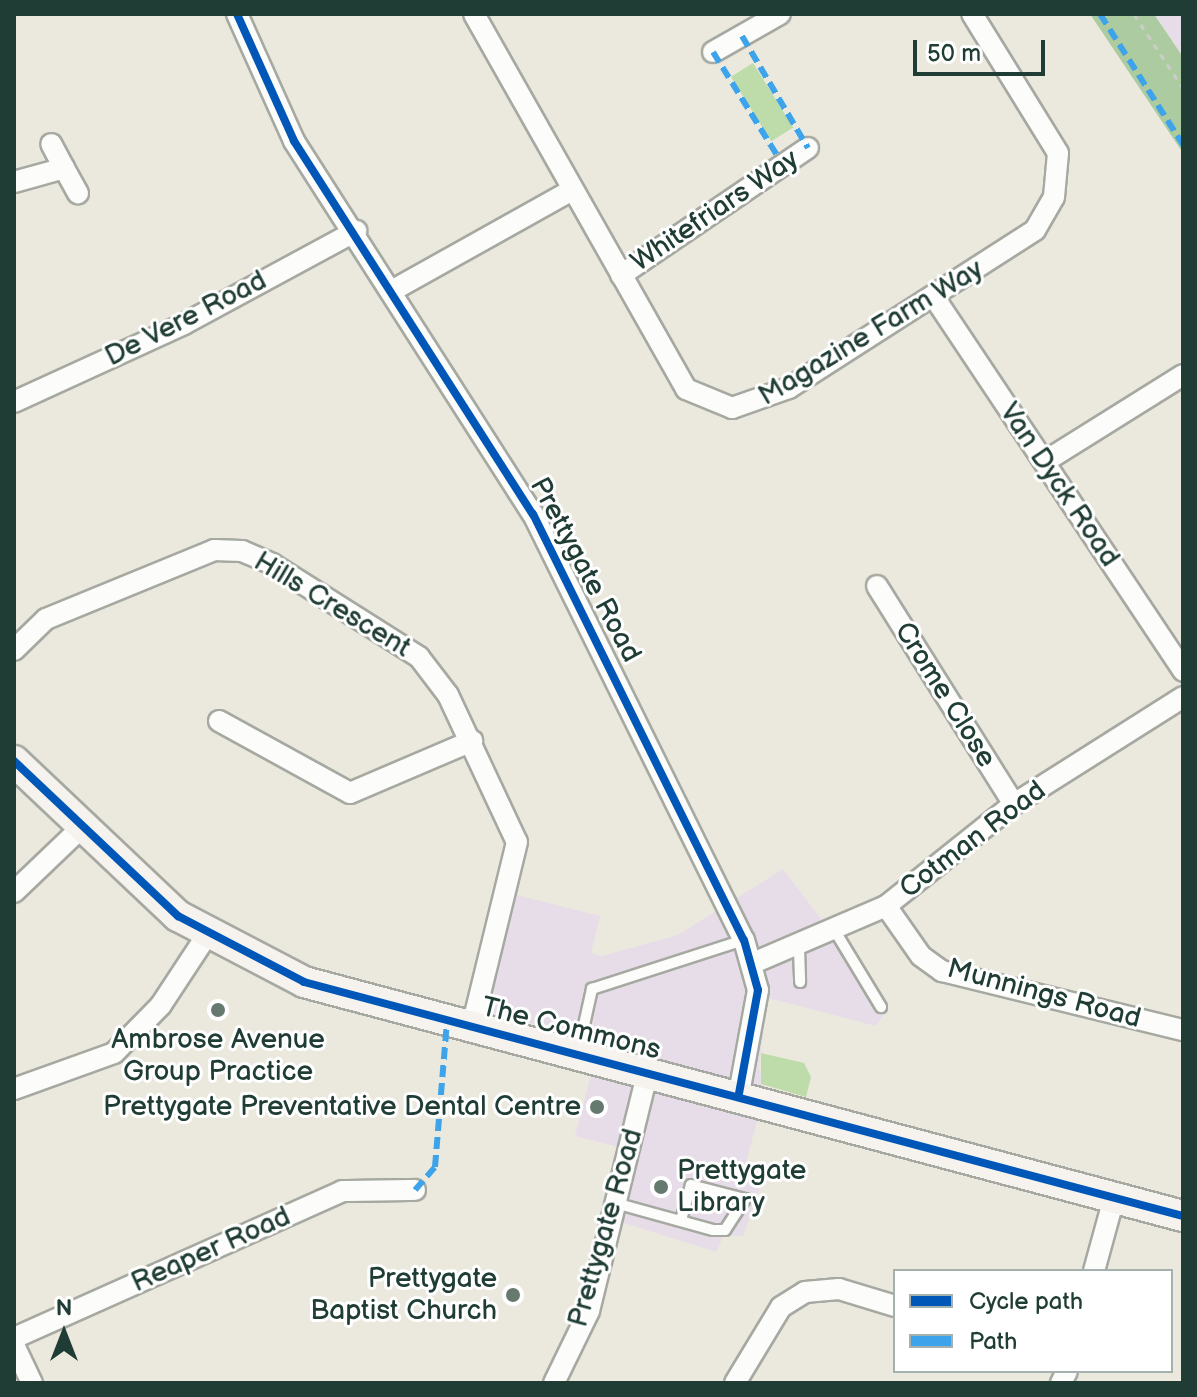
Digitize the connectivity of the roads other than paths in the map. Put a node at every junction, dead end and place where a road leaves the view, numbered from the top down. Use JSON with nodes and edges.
{"nodes":[{"id":1,"x":237,"y":14,"type":"edge"},
{"id":2,"x":474,"y":14,"type":"edge"},
{"id":3,"x":780,"y":14,"type":"edge"},
{"id":4,"x":972,"y":14,"type":"edge"},
{"id":5,"x":713,"y":52,"type":"dead end"},
{"id":6,"x":51,"y":144,"type":"dead end"},
{"id":7,"x":808,"y":148,"type":"dead end"},
{"id":8,"x":64,"y":168,"type":"junction"},
{"id":9,"x":14,"y":182,"type":"edge"},
{"id":10,"x":572,"y":190,"type":"junction"},
{"id":11,"x":78,"y":193,"type":"dead end"},
{"id":12,"x":356,"y":231,"type":"junction"},
{"id":13,"x":621,"y":275,"type":"junction"},
{"id":14,"x":395,"y":289,"type":"junction"},
{"id":15,"x":936,"y":300,"type":"junction"},
{"id":16,"x":1183,"y":375,"type":"edge"},
{"id":17,"x":14,"y":402,"type":"edge"},
{"id":18,"x":1044,"y":462,"type":"junction"},
{"id":19,"x":877,"y":586,"type":"dead end"},
{"id":20,"x":14,"y":650,"type":"edge"},
{"id":21,"x":1183,"y":671,"type":"edge"},
{"id":22,"x":1183,"y":697,"type":"edge"},
{"id":23,"x":219,"y":721,"type":"dead end"},
{"id":24,"x":472,"y":741,"type":"junction"},
{"id":25,"x":14,"y":761,"type":"edge"},
{"id":26,"x":1014,"y":804,"type":"junction"},
{"id":27,"x":80,"y":829,"type":"junction"},
{"id":28,"x":14,"y":892,"type":"edge"},
{"id":29,"x":886,"y":906,"type":"junction"},
{"id":30,"x":835,"y":931,"type":"junction"},
{"id":31,"x":207,"y":935,"type":"junction"},
{"id":32,"x":744,"y":940,"type":"junction"},
{"id":33,"x":799,"y":949,"type":"junction"},
{"id":34,"x":753,"y":963,"type":"junction"},
{"id":35,"x":800,"y":982,"type":"dead end"},
{"id":36,"x":881,"y":1007,"type":"dead end"},
{"id":37,"x":472,"y":1027,"type":"junction"},
{"id":38,"x":1183,"y":1030,"type":"edge"},
{"id":39,"x":577,"y":1053,"type":"junction"},
{"id":40,"x":648,"y":1070,"type":"junction"},
{"id":41,"x":14,"y":1089,"type":"edge"},
{"id":42,"x":739,"y":1094,"type":"junction"},
{"id":43,"x":415,"y":1190,"type":"dead end"},
{"id":44,"x":1114,"y":1198,"type":"junction"},
{"id":45,"x":615,"y":1203,"type":"junction"},
{"id":46,"x":1183,"y":1216,"type":"edge"},
{"id":47,"x":681,"y":1221,"type":"junction"},
{"id":48,"x":1095,"y":1269,"type":"edge"},
{"id":49,"x":893,"y":1305,"type":"edge"},
{"id":50,"x":14,"y":1338,"type":"edge"},
{"id":51,"x":14,"y":1345,"type":"edge"},
{"id":52,"x":32,"y":1383,"type":"edge"},
{"id":53,"x":554,"y":1383,"type":"edge"},
{"id":54,"x":735,"y":1383,"type":"edge"}],
"edges":[{"from":1,"to":12,"type":"street","name":"Prettygate Road"},
{"from":2,"to":10,"type":"street","name":"Magazine Farm Way"},
{"from":3,"to":5,"type":"street"},
{"from":4,"to":15,"type":"street","name":"Magazine Farm Way"},
{"from":6,"to":8,"type":"street"},
{"from":7,"to":13,"type":"street","name":"Whitefriars Way"},
{"from":8,"to":9,"type":"street"},
{"from":8,"to":11,"type":"street"},
{"from":10,"to":13,"type":"street","name":"Magazine Farm Way"},
{"from":10,"to":14,"type":"street"},
{"from":12,"to":14,"type":"street","name":"Prettygate Road"},
{"from":12,"to":17,"type":"street","name":"De Vere Road"},
{"from":13,"to":15,"type":"street","name":"Magazine Farm Way"},
{"from":14,"to":32,"type":"street","name":"Prettygate Road"},
{"from":15,"to":18,"type":"street","name":"Van Dyck Road"},
{"from":16,"to":18,"type":"street"},
{"from":18,"to":21,"type":"street","name":"Van Dyck Road"},
{"from":19,"to":26,"type":"street","name":"Crome Close"},
{"from":20,"to":24,"type":"street","name":"Hills Crescent"},
{"from":22,"to":26,"type":"street","name":"Cotman Road"},
{"from":23,"to":24,"type":"street"},
{"from":24,"to":37,"type":"street","name":"Hills Crescent"},
{"from":25,"to":27,"type":"street","name":"The Commons"},
{"from":26,"to":29,"type":"street","name":"Cotman Road"},
{"from":27,"to":28,"type":"street"},
{"from":27,"to":31,"type":"street","name":"The Commons"},
{"from":29,"to":30,"type":"street","name":"Cotman Road"},
{"from":29,"to":38,"type":"street","name":"Munnings Road"},
{"from":30,"to":33,"type":"street","name":"Cotman Road"},
{"from":30,"to":36,"type":"lane"},
{"from":31,"to":37,"type":"street","name":"The Commons"},
{"from":31,"to":41,"type":"street"},
{"from":32,"to":34,"type":"street","name":"Prettygate Road"},
{"from":32,"to":39,"type":"lane"},
{"from":33,"to":34,"type":"street","name":"Cotman Road"},
{"from":33,"to":35,"type":"lane"},
{"from":34,"to":42,"type":"street","name":"Prettygate Road"},
{"from":37,"to":39,"type":"street","name":"The Commons"},
{"from":39,"to":40,"type":"street","name":"The Commons"},
{"from":40,"to":42,"type":"street","name":"The Commons"},
{"from":40,"to":45,"type":"street","name":"Prettygate Road"},
{"from":42,"to":44,"type":"street","name":"The Commons"},
{"from":43,"to":50,"type":"street","name":"Reaper Road"},
{"from":44,"to":46,"type":"street","name":"The Commons"},
{"from":44,"to":48,"type":"street"},
{"from":45,"to":47,"type":"lane"},
{"from":45,"to":53,"type":"street","name":"Prettygate Road"},
{"from":47,"to":47,"type":"lane"},
{"from":49,"to":54,"type":"street"},
{"from":51,"to":52,"type":"street"}]}
